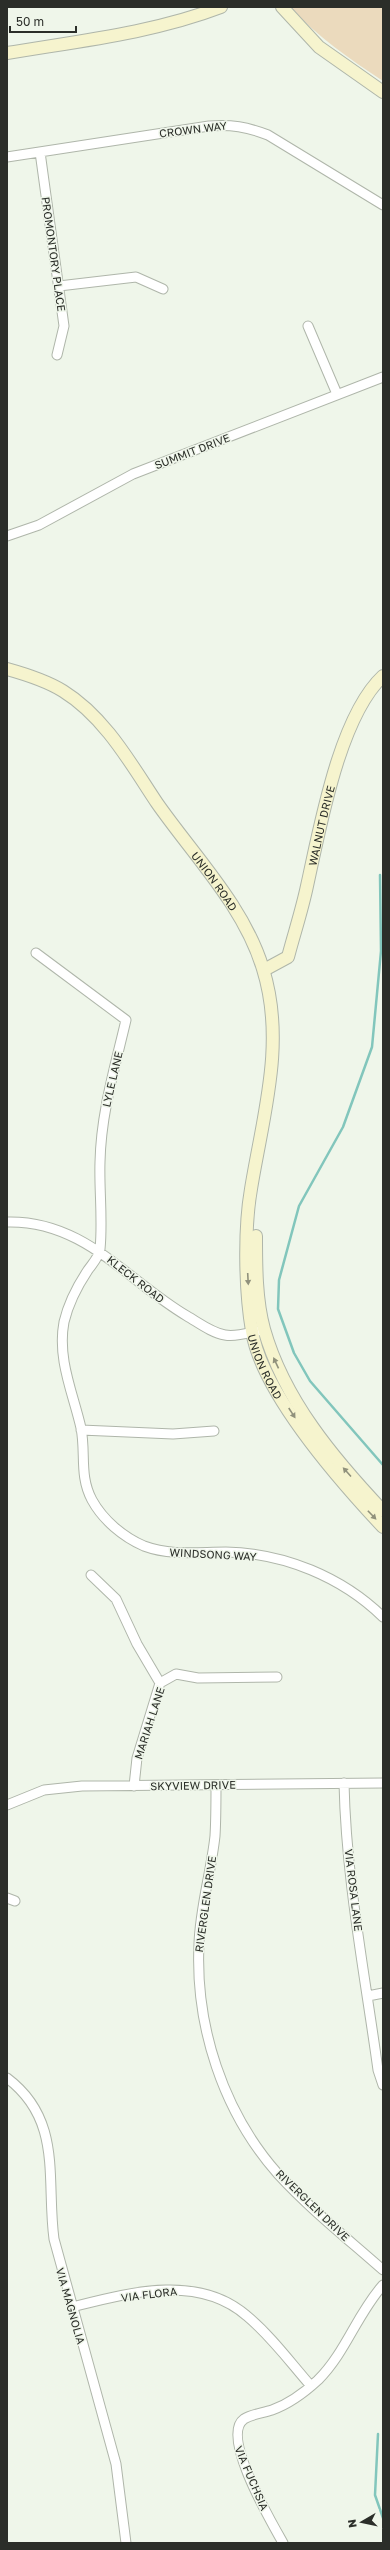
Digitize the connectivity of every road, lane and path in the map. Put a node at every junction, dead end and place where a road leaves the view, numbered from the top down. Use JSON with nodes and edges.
{"nodes":[{"id":1,"x":221,"y":7,"type":"edge"},
{"id":2,"x":282,"y":7,"type":"edge"},
{"id":3,"x":7,"y":53,"type":"edge"},
{"id":4,"x":383,"y":92,"type":"edge"},
{"id":5,"x":40,"y":152,"type":"junction"},
{"id":6,"x":7,"y":157,"type":"edge"},
{"id":7,"x":383,"y":205,"type":"edge"},
{"id":8,"x":59,"y":286,"type":"junction"},
{"id":9,"x":163,"y":288,"type":"dead end"},
{"id":10,"x":308,"y":326,"type":"dead end"},
{"id":11,"x":58,"y":355,"type":"dead end"},
{"id":12,"x":383,"y":377,"type":"edge"},
{"id":13,"x":337,"y":394,"type":"junction"},
{"id":14,"x":7,"y":536,"type":"edge"},
{"id":15,"x":7,"y":669,"type":"edge"},
{"id":16,"x":383,"y":676,"type":"edge"},
{"id":17,"x":36,"y":953,"type":"dead end"},
{"id":18,"x":264,"y":970,"type":"junction"},
{"id":19,"x":255,"y":1171,"type":"junction"},
{"id":20,"x":7,"y":1222,"type":"edge"},
{"id":21,"x":100,"y":1250,"type":"junction"},
{"id":22,"x":264,"y":1329,"type":"junction"},
{"id":23,"x":252,"y":1332,"type":"junction"},
{"id":24,"x":81,"y":1430,"type":"junction"},
{"id":25,"x":214,"y":1431,"type":"dead end"},
{"id":26,"x":383,"y":1511,"type":"edge"},
{"id":27,"x":383,"y":1527,"type":"edge"},
{"id":28,"x":91,"y":1575,"type":"dead end"},
{"id":29,"x":383,"y":1617,"type":"edge"},
{"id":30,"x":277,"y":1677,"type":"dead end"},
{"id":31,"x":160,"y":1683,"type":"junction"},
{"id":32,"x":344,"y":1783,"type":"junction"},
{"id":33,"x":383,"y":1783,"type":"edge"},
{"id":34,"x":216,"y":1785,"type":"junction"},
{"id":35,"x":134,"y":1786,"type":"junction"},
{"id":36,"x":7,"y":1805,"type":"edge"},
{"id":37,"x":383,"y":1993,"type":"edge"},
{"id":38,"x":368,"y":1996,"type":"junction"},
{"id":39,"x":7,"y":2078,"type":"edge"},
{"id":40,"x":383,"y":2085,"type":"edge"},
{"id":41,"x":383,"y":2270,"type":"edge"},
{"id":42,"x":383,"y":2285,"type":"edge"},
{"id":43,"x":72,"y":2307,"type":"junction"},
{"id":44,"x":311,"y":2386,"type":"junction"},
{"id":45,"x":126,"y":2543,"type":"edge"},
{"id":46,"x":284,"y":2543,"type":"edge"}],
"edges":[{"from":1,"to":3,"type":"main road"},
{"from":2,"to":4,"type":"main road"},
{"from":5,"to":6,"type":"street","name":"CROWN WAY"},
{"from":5,"to":7,"type":"street","name":"CROWN WAY"},
{"from":5,"to":8,"type":"street","name":"PROMONTORY PLACE"},
{"from":8,"to":9,"type":"street"},
{"from":8,"to":11,"type":"street","name":"PROMONTORY PLACE"},
{"from":10,"to":13,"type":"street"},
{"from":12,"to":13,"type":"street","name":"SUMMIT DRIVE"},
{"from":13,"to":14,"type":"street","name":"SUMMIT DRIVE"},
{"from":15,"to":18,"type":"main road","name":"UNION ROAD"},
{"from":16,"to":18,"type":"main road","name":"WALNUT DRIVE"},
{"from":17,"to":21,"type":"street","name":"LYLE LANE"},
{"from":18,"to":19,"type":"main road","name":"UNION ROAD"},
{"from":19,"to":22,"type":"main road","name":"UNION ROAD"},
{"from":19,"to":23,"type":"main road","name":"UNION ROAD","one_way":true},
{"from":20,"to":21,"type":"street","name":"KLECK ROAD"},
{"from":21,"to":23,"type":"street","name":"KLECK ROAD"},
{"from":21,"to":24,"type":"street","name":"WINDSONG WAY"},
{"from":22,"to":23,"type":"street","name":"KLECK ROAD"},
{"from":26,"to":22,"type":"main road","name":"UNION ROAD","one_way":true},
{"from":23,"to":27,"type":"main road","name":"UNION ROAD","one_way":true},
{"from":24,"to":25,"type":"street"},
{"from":24,"to":29,"type":"street","name":"WINDSONG WAY"},
{"from":28,"to":31,"type":"street"},
{"from":30,"to":31,"type":"street","name":"MARIAH LANE"},
{"from":31,"to":35,"type":"street","name":"MARIAH LANE"},
{"from":32,"to":33,"type":"street","name":"SKYVIEW DRIVE"},
{"from":32,"to":34,"type":"street","name":"SKYVIEW DRIVE"},
{"from":32,"to":38,"type":"street","name":"VIA ROSA LANE"},
{"from":34,"to":35,"type":"street","name":"SKYVIEW DRIVE"},
{"from":34,"to":41,"type":"street","name":"RIVERGLEN DRIVE"},
{"from":35,"to":36,"type":"street","name":"SKYVIEW DRIVE"},
{"from":37,"to":38,"type":"street"},
{"from":38,"to":40,"type":"street","name":"VIA ROSA LANE"},
{"from":39,"to":43,"type":"street","name":"VIA MAGNOLIA"},
{"from":42,"to":44,"type":"street","name":"VIA FUCHSIA"},
{"from":43,"to":44,"type":"street","name":"VIA FLORA"},
{"from":43,"to":45,"type":"street","name":"VIA MAGNOLIA"},
{"from":44,"to":46,"type":"street","name":"VIA FUCHSIA"}]}
